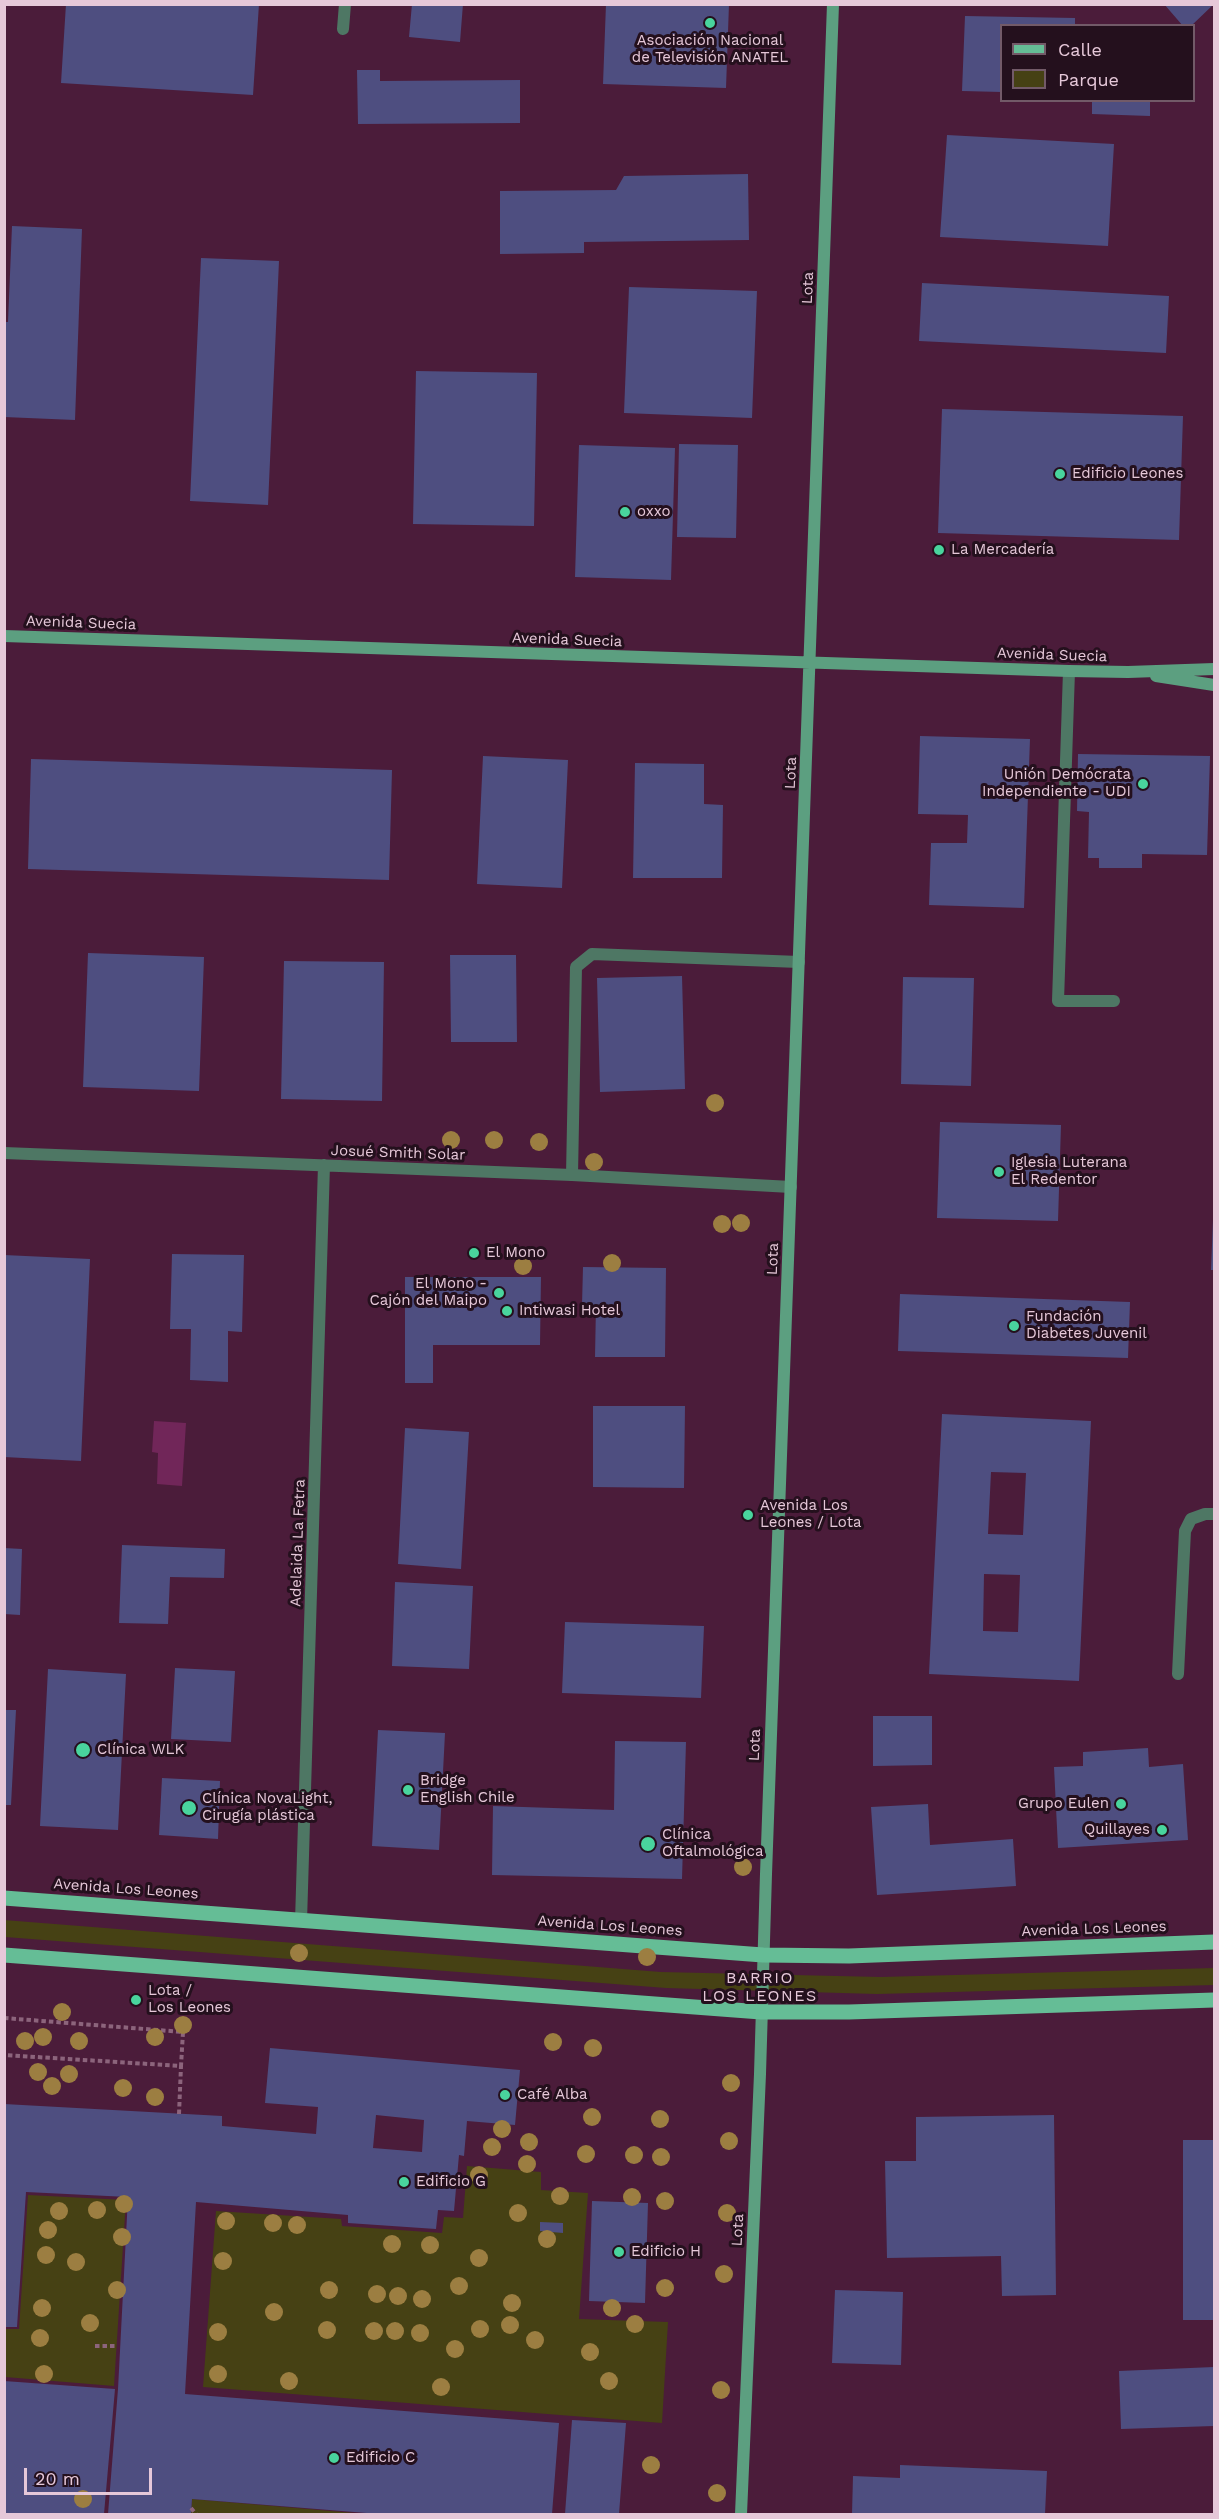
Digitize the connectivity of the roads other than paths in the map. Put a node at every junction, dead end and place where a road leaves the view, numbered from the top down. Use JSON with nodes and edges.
{"nodes":[{"id":1,"x":345,"y":4,"type":"edge"},
{"id":2,"x":833,"y":4,"type":"edge"},
{"id":3,"x":343,"y":29,"type":"dead end"},
{"id":4,"x":4,"y":636,"type":"edge"},
{"id":5,"x":810,"y":663,"type":"junction"},
{"id":6,"x":1215,"y":669,"type":"edge"},
{"id":7,"x":1069,"y":671,"type":"junction"},
{"id":8,"x":1128,"y":672,"type":"junction"},
{"id":9,"x":1215,"y":685,"type":"edge"},
{"id":10,"x":799,"y":962,"type":"junction"},
{"id":11,"x":1114,"y":1001,"type":"dead end"},
{"id":12,"x":4,"y":1153,"type":"edge"},
{"id":13,"x":324,"y":1165,"type":"junction"},
{"id":14,"x":572,"y":1175,"type":"junction"},
{"id":15,"x":791,"y":1187,"type":"junction"},
{"id":16,"x":1215,"y":1514,"type":"edge"},
{"id":17,"x":1179,"y":1674,"type":"dead end"},
{"id":18,"x":4,"y":1898,"type":"edge"},
{"id":19,"x":301,"y":1921,"type":"junction"},
{"id":20,"x":1215,"y":1942,"type":"edge"},
{"id":21,"x":4,"y":1955,"type":"edge"},
{"id":22,"x":763,"y":1955,"type":"junction"},
{"id":23,"x":1215,"y":2000,"type":"edge"},
{"id":24,"x":761,"y":2012,"type":"junction"},
{"id":25,"x":741,"y":2514,"type":"edge"}],
"edges":[{"from":1,"to":3,"type":"street"},
{"from":2,"to":5,"type":"street","name":"Lota"},
{"from":4,"to":5,"type":"street","name":"Avenida Suecia"},
{"from":5,"to":7,"type":"street","name":"Avenida Suecia"},
{"from":5,"to":10,"type":"street","name":"Lota"},
{"from":6,"to":8,"type":"street","name":"Avenida Suecia"},
{"from":7,"to":8,"type":"street","name":"Avenida Suecia"},
{"from":7,"to":11,"type":"street"},
{"from":8,"to":9,"type":"street","name":"Avenida Suecia"},
{"from":10,"to":14,"type":"street"},
{"from":10,"to":15,"type":"street","name":"Lota"},
{"from":12,"to":13,"type":"street","name":"Josué Smith Solar"},
{"from":13,"to":14,"type":"street","name":"Josué Smith Solar"},
{"from":13,"to":19,"type":"street","name":"Adelaida La Fetra"},
{"from":14,"to":15,"type":"street","name":"Josué Smith Solar"},
{"from":15,"to":22,"type":"street","name":"Lota"},
{"from":16,"to":17,"type":"street"},
{"from":18,"to":19,"type":"main road","name":"Avenida Los Leones"},
{"from":19,"to":22,"type":"main road","name":"Avenida Los Leones"},
{"from":20,"to":22,"type":"main road","name":"Avenida Los Leones"},
{"from":21,"to":24,"type":"main road"},
{"from":22,"to":24,"type":"street","name":"Lota"},
{"from":23,"to":24,"type":"main road"},
{"from":24,"to":25,"type":"street","name":"Lota"}]}
